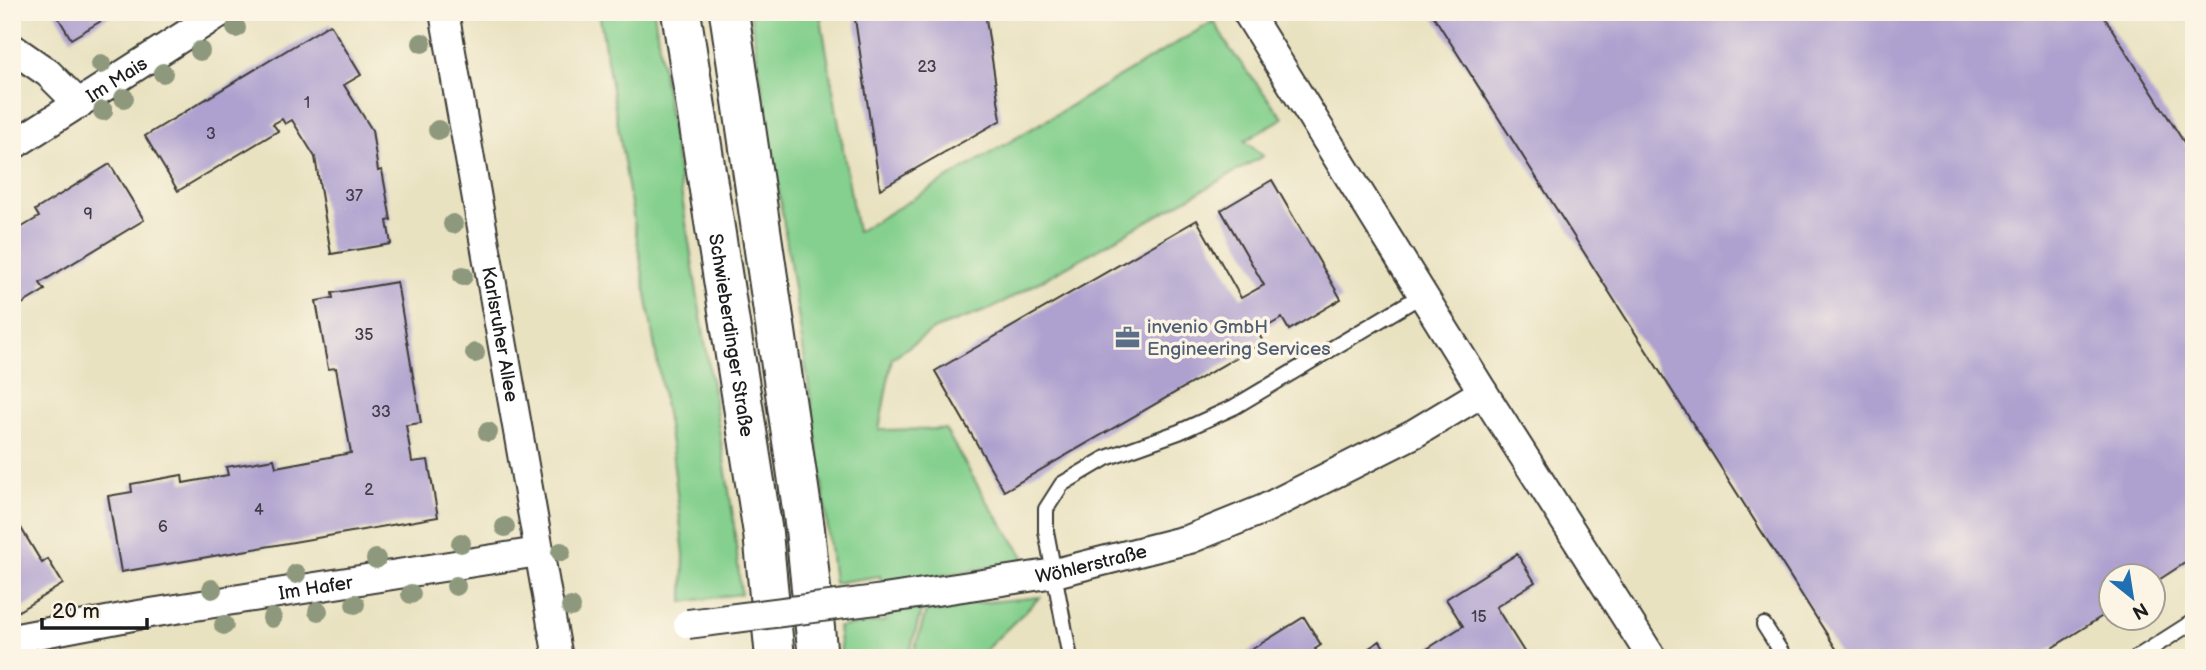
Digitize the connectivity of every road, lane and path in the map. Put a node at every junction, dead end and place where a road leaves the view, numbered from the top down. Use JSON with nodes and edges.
{"nodes":[{"id":1,"x":221,"y":12,"type":"edge"},
{"id":2,"x":444,"y":12,"type":"edge"},
{"id":3,"x":681,"y":12,"type":"edge"},
{"id":4,"x":729,"y":12,"type":"edge"},
{"id":5,"x":1247,"y":12,"type":"edge"},
{"id":6,"x":12,"y":48,"type":"edge"},
{"id":7,"x":79,"y":104,"type":"junction"},
{"id":8,"x":12,"y":146,"type":"edge"},
{"id":9,"x":1422,"y":295,"type":"junction"},
{"id":10,"x":1483,"y":392,"type":"junction"},
{"id":11,"x":538,"y":552,"type":"junction"},
{"id":12,"x":1055,"y":573,"type":"junction"},
{"id":13,"x":683,"y":616,"type":"dead end"},
{"id":14,"x":2194,"y":621,"type":"edge"},
{"id":15,"x":1764,"y":625,"type":"dead end"},
{"id":16,"x":12,"y":639,"type":"edge"},
{"id":17,"x":558,"y":658,"type":"edge"},
{"id":18,"x":775,"y":658,"type":"edge"},
{"id":19,"x":818,"y":658,"type":"edge"},
{"id":20,"x":1070,"y":658,"type":"edge"},
{"id":21,"x":1652,"y":658,"type":"edge"},
{"id":22,"x":1784,"y":658,"type":"edge"},
{"id":23,"x":2136,"y":658,"type":"edge"}],
"edges":[{"from":1,"to":7,"type":"street","name":"Im Mais"},
{"from":2,"to":11,"type":"street","name":"Karlsruher Allee"},
{"from":3,"to":18,"type":"main road","name":"Schwieberdinger Straße"},
{"from":4,"to":19,"type":"main road"},
{"from":5,"to":9,"type":"street"},
{"from":6,"to":7,"type":"street"},
{"from":7,"to":8,"type":"street","name":"Im Mais"},
{"from":9,"to":10,"type":"street"},
{"from":9,"to":12,"type":"lane"},
{"from":10,"to":12,"type":"street","name":"Wöhlerstraße"},
{"from":10,"to":21,"type":"street"},
{"from":11,"to":16,"type":"street","name":"Im Hafer"},
{"from":11,"to":17,"type":"street","name":"Karlsruher Allee"},
{"from":12,"to":13,"type":"street","name":"Wöhlerstraße","bridge":true},
{"from":12,"to":20,"type":"lane"},
{"from":14,"to":23,"type":"lane"},
{"from":15,"to":22,"type":"lane"}]}
